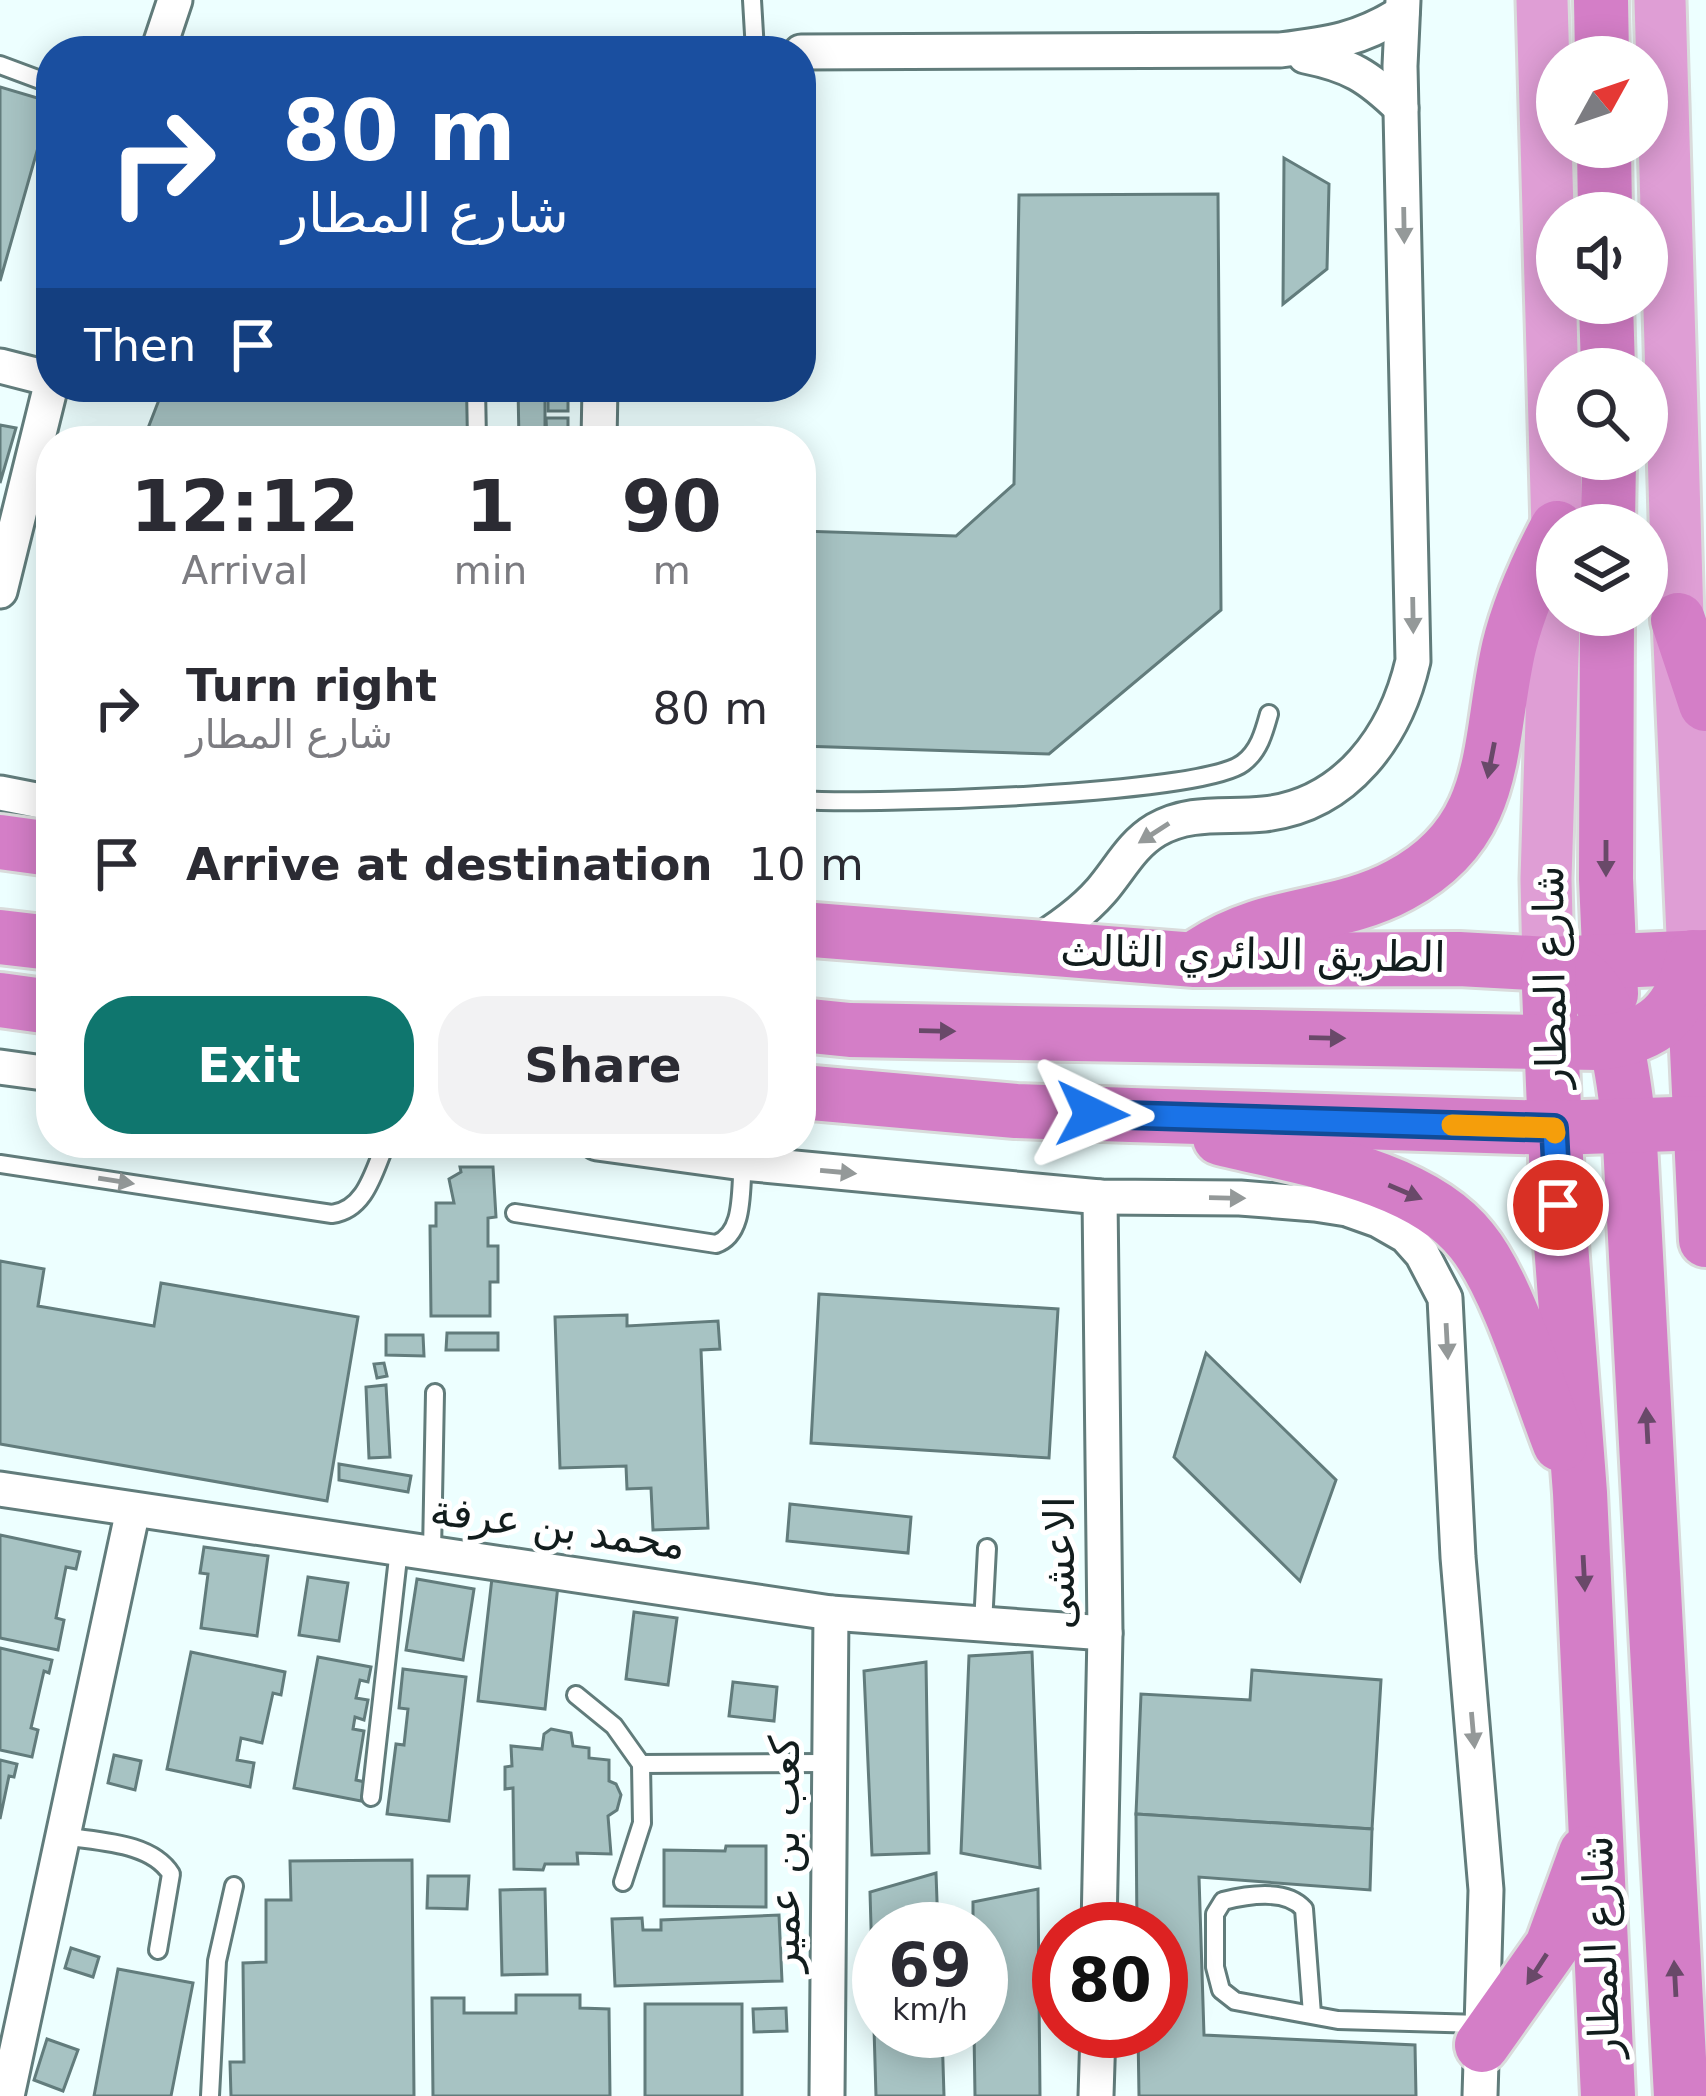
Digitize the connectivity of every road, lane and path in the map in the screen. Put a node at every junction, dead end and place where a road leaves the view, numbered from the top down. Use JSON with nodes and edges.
{"nodes":[{"id":1,"x":175,"y":0,"type":"edge"},
{"id":2,"x":752,"y":0,"type":"edge"},
{"id":3,"x":1542,"y":0,"type":"edge"},
{"id":4,"x":1601,"y":0,"type":"edge"},
{"id":5,"x":1660,"y":0,"type":"edge"},
{"id":6,"x":1402,"y":6,"type":"edge"},
{"id":7,"x":163,"y":36,"type":"edge"},
{"id":8,"x":754,"y":36,"type":"edge"},
{"id":9,"x":1602,"y":36,"type":"edge"},
{"id":10,"x":1280,"y":50,"type":"junction"},
{"id":11,"x":816,"y":52,"type":"edge"},
{"id":12,"x":0,"y":65,"type":"edge"},
{"id":13,"x":36,"y":78,"type":"edge"},
{"id":14,"x":1401,"y":108,"type":"junction"},
{"id":15,"x":0,"y":366,"type":"edge"},
{"id":16,"x":36,"y":377,"type":"edge"},
{"id":17,"x":1706,"y":433,"type":"edge"},
{"id":18,"x":36,"y":443,"type":"edge"},
{"id":19,"x":1673,"y":481,"type":"junction"},
{"id":20,"x":1556,"y":504,"type":"edge"},
{"id":21,"x":1536,"y":572,"type":"edge"},
{"id":22,"x":0,"y":591,"type":"edge"},
{"id":23,"x":1678,"y":620,"type":"junction"},
{"id":24,"x":1554,"y":636,"type":"edge"},
{"id":25,"x":1607,"y":636,"type":"edge"},
{"id":26,"x":1706,"y":704,"type":"edge"},
{"id":27,"x":1269,"y":715,"type":"dead end"},
{"id":28,"x":0,"y":793,"type":"edge"},
{"id":29,"x":36,"y":800,"type":"edge"},
{"id":30,"x":816,"y":800,"type":"edge"},
{"id":31,"x":0,"y":842,"type":"edge"},
{"id":32,"x":36,"y":847,"type":"edge"},
{"id":33,"x":816,"y":930,"type":"edge"},
{"id":34,"x":0,"y":937,"type":"edge"},
{"id":35,"x":36,"y":942,"type":"edge"},
{"id":36,"x":1028,"y":947,"type":"junction"},
{"id":37,"x":1700,"y":957,"type":"edge"},
{"id":38,"x":1195,"y":960,"type":"junction"},
{"id":39,"x":1609,"y":960,"type":"junction"},
{"id":40,"x":1548,"y":964,"type":"junction"},
{"id":41,"x":0,"y":1000,"type":"edge"},
{"id":42,"x":36,"y":1005,"type":"edge"},
{"id":43,"x":816,"y":1027,"type":"edge"},
{"id":44,"x":1701,"y":1040,"type":"edge"},
{"id":45,"x":1551,"y":1042,"type":"junction"},
{"id":46,"x":1619,"y":1045,"type":"junction"},
{"id":47,"x":0,"y":1067,"type":"edge"},
{"id":48,"x":36,"y":1072,"type":"edge"},
{"id":49,"x":816,"y":1092,"type":"edge"},
{"id":50,"x":1131,"y":1115,"type":"junction"},
{"id":51,"x":1703,"y":1123,"type":"edge"},
{"id":52,"x":1630,"y":1125,"type":"junction"},
{"id":53,"x":1554,"y":1128,"type":"junction"},
{"id":54,"x":379,"y":1158,"type":"edge"},
{"id":55,"x":706,"y":1158,"type":"edge"},
{"id":56,"x":743,"y":1163,"type":"junction"},
{"id":57,"x":0,"y":1164,"type":"edge"},
{"id":58,"x":1100,"y":1197,"type":"junction"},
{"id":59,"x":1636,"y":1200,"type":"junction"},
{"id":60,"x":1558,"y":1205,"type":"junction"},
{"id":61,"x":515,"y":1213,"type":"dead end"},
{"id":62,"x":1706,"y":1240,"type":"edge"},
{"id":63,"x":435,"y":1394,"type":"dead end"},
{"id":64,"x":0,"y":1489,"type":"edge"},
{"id":65,"x":1580,"y":1493,"type":"junction"},
{"id":66,"x":133,"y":1510,"type":"junction"},
{"id":67,"x":988,"y":1548,"type":"dead end"},
{"id":68,"x":416,"y":1550,"type":"junction"},
{"id":69,"x":831,"y":1613,"type":"junction"},
{"id":70,"x":982,"y":1624,"type":"junction"},
{"id":71,"x":1105,"y":1633,"type":"junction"},
{"id":72,"x":576,"y":1695,"type":"dead end"},
{"id":73,"x":830,"y":1763,"type":"junction"},
{"id":74,"x":641,"y":1764,"type":"junction"},
{"id":75,"x":371,"y":1797,"type":"dead end"},
{"id":76,"x":1596,"y":1822,"type":"junction"},
{"id":77,"x":63,"y":1836,"type":"junction"},
{"id":78,"x":623,"y":1882,"type":"dead end"},
{"id":79,"x":235,"y":1886,"type":"dead end"},
{"id":80,"x":1100,"y":1902,"type":"edge"},
{"id":81,"x":158,"y":1950,"type":"dead end"},
{"id":82,"x":1312,"y":2014,"type":"junction"},
{"id":83,"x":1481,"y":2055,"type":"edge"},
{"id":84,"x":1097,"y":2058,"type":"edge"},
{"id":85,"x":7,"y":2096,"type":"edge"},
{"id":86,"x":210,"y":2096,"type":"edge"},
{"id":87,"x":827,"y":2096,"type":"edge"},
{"id":88,"x":1096,"y":2096,"type":"edge"},
{"id":89,"x":1607,"y":2096,"type":"edge"},
{"id":90,"x":1681,"y":2096,"type":"edge"}],
"edges":[{"from":1,"to":7,"type":"street"},
{"from":2,"to":8,"type":"lane"},
{"from":3,"to":20,"type":"main road","name":"شارع المطار"},
{"from":4,"to":9,"type":"highway"},
{"from":5,"to":19,"type":"main road"},
{"from":6,"to":10,"type":"street"},
{"from":6,"to":14,"type":"street"},
{"from":10,"to":11,"type":"street"},
{"from":10,"to":14,"type":"street"},
{"from":12,"to":13,"type":"lane"},
{"from":14,"to":36,"type":"street","one_way":true},
{"from":15,"to":16,"type":"street"},
{"from":17,"to":19,"type":"main road"},
{"from":18,"to":22,"type":"street"},
{"from":19,"to":23,"type":"main road"},
{"from":21,"to":38,"type":"highway","one_way":true},
{"from":23,"to":26,"type":"highway"},
{"from":23,"to":37,"type":"main road"},
{"from":24,"to":40,"type":"main road","name":"شارع المطار"},
{"from":25,"to":39,"type":"highway","one_way":true},
{"from":27,"to":30,"type":"lane"},
{"from":28,"to":29,"type":"street"},
{"from":31,"to":32,"type":"highway"},
{"from":33,"to":36,"type":"highway","name":"الطريق الدائري الثالث"},
{"from":34,"to":35,"type":"highway"},
{"from":36,"to":38,"type":"highway","name":"الطريق الدائري الثالث"},
{"from":37,"to":39,"type":"highway","name":"الطريق الدائري الثالث"},
{"from":37,"to":44,"type":"highway"},
{"from":37,"to":46,"type":"highway"},
{"from":38,"to":40,"type":"highway","name":"الطريق الدائري الثالث"},
{"from":39,"to":40,"type":"highway","name":"الطريق الدائري الثالث"},
{"from":39,"to":46,"type":"highway"},
{"from":40,"to":45,"type":"highway","name":"شارع المطار"},
{"from":40,"to":46,"type":"highway"},
{"from":41,"to":42,"type":"highway"},
{"from":43,"to":45,"type":"highway","one_way":true},
{"from":44,"to":46,"type":"highway"},
{"from":44,"to":51,"type":"highway"},
{"from":45,"to":46,"type":"highway"},
{"from":45,"to":53,"type":"highway","name":"شارع المطار"},
{"from":46,"to":51,"type":"highway"},
{"from":46,"to":52,"type":"highway"},
{"from":46,"to":53,"type":"highway"},
{"from":47,"to":48,"type":"street"},
{"from":49,"to":50,"type":"highway"},
{"from":50,"to":53,"type":"highway"},
{"from":50,"to":65,"type":"highway","one_way":true},
{"from":51,"to":52,"type":"highway"},
{"from":51,"to":62,"type":"highway"},
{"from":52,"to":53,"type":"highway"},
{"from":52,"to":59,"type":"highway"},
{"from":53,"to":60,"type":"highway","name":"شارع المطار"},
{"from":57,"to":54,"type":"lane","one_way":true},
{"from":55,"to":56,"type":"street"},
{"from":56,"to":58,"type":"street","one_way":true},
{"from":56,"to":61,"type":"lane"},
{"from":58,"to":71,"type":"street","name":"الاعشى"},
{"from":58,"to":83,"type":"street","one_way":true},
{"from":59,"to":60,"type":"highway"},
{"from":90,"to":59,"type":"highway","one_way":true},
{"from":60,"to":65,"type":"highway","name":"شارع المطار"},
{"from":63,"to":68,"type":"lane"},
{"from":64,"to":66,"type":"street","name":"محمد بن عرفة"},
{"from":65,"to":76,"type":"highway","name":"شارع المطار","one_way":true},
{"from":66,"to":68,"type":"street","name":"محمد بن عرفة"},
{"from":66,"to":77,"type":"street"},
{"from":67,"to":70,"type":"lane"},
{"from":68,"to":69,"type":"street","name":"محمد بن عرفة"},
{"from":68,"to":75,"type":"lane"},
{"from":69,"to":70,"type":"street","name":"محمد بن عرفة"},
{"from":69,"to":73,"type":"street","name":"كعب بن عمير"},
{"from":70,"to":71,"type":"street","name":"محمد بن عرفة"},
{"from":71,"to":80,"type":"street","name":"الاعشى"},
{"from":72,"to":74,"type":"lane"},
{"from":73,"to":74,"type":"lane"},
{"from":73,"to":87,"type":"street","name":"كعب بن عمير"},
{"from":74,"to":78,"type":"lane"},
{"from":76,"to":83,"type":"highway","one_way":true},
{"from":76,"to":89,"type":"highway","name":"شارع المطار"},
{"from":77,"to":81,"type":"lane"},
{"from":77,"to":85,"type":"street"},
{"from":79,"to":86,"type":"lane"},
{"from":82,"to":82,"type":"lane"},
{"from":82,"to":83,"type":"lane"},
{"from":84,"to":88,"type":"street"}]}
